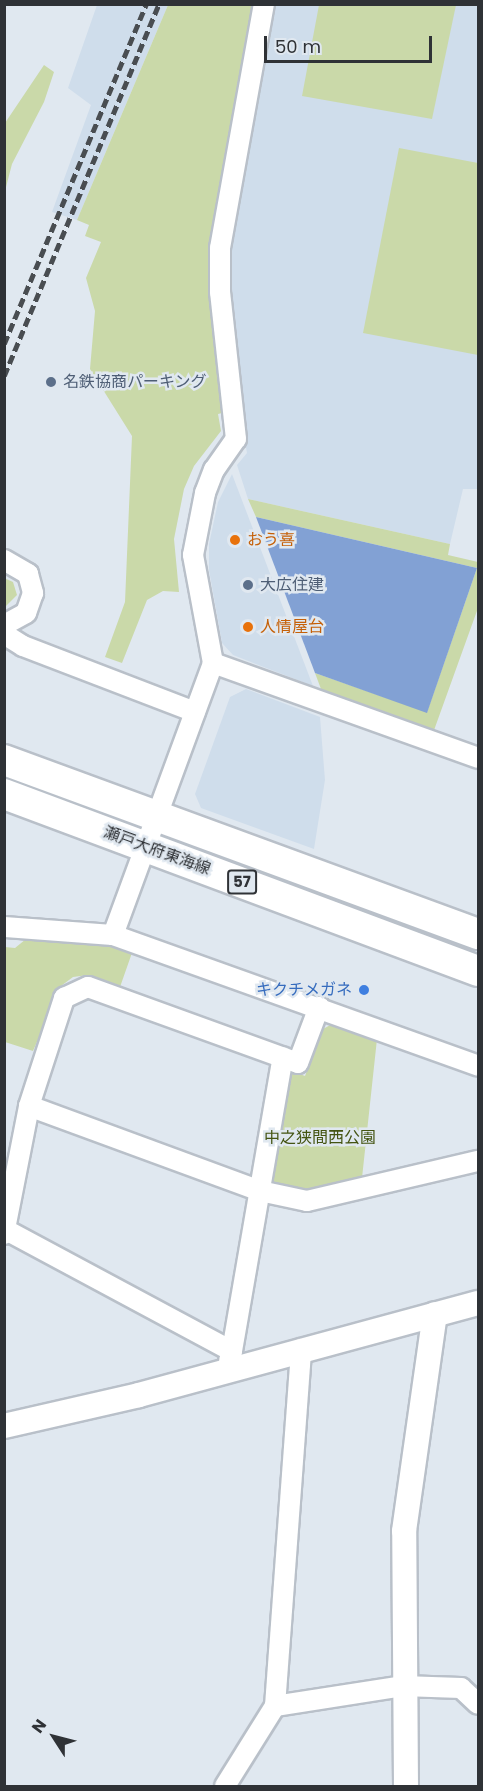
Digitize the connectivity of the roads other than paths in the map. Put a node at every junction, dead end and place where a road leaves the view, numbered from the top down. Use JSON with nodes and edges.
{"nodes":[{"id":1,"x":264,"y":4,"type":"edge"},
{"id":2,"x":4,"y":560,"type":"edge"},
{"id":3,"x":4,"y":625,"type":"edge"},
{"id":4,"x":4,"y":634,"type":"edge"},
{"id":5,"x":213,"y":663,"type":"junction"},
{"id":6,"x":195,"y":712,"type":"junction"},
{"id":7,"x":478,"y":758,"type":"edge"},
{"id":8,"x":4,"y":760,"type":"edge"},
{"id":9,"x":4,"y":794,"type":"edge"},
{"id":10,"x":156,"y":816,"type":"junction"},
{"id":11,"x":145,"y":846,"type":"junction"},
{"id":12,"x":4,"y":927,"type":"edge"},
{"id":13,"x":478,"y":934,"type":"edge"},
{"id":14,"x":113,"y":935,"type":"junction"},
{"id":15,"x":478,"y":971,"type":"edge"},
{"id":16,"x":319,"y":1007,"type":"junction"},
{"id":17,"x":283,"y":1057,"type":"junction"},
{"id":18,"x":478,"y":1066,"type":"edge"},
{"id":19,"x":29,"y":1106,"type":"junction"},
{"id":20,"x":478,"y":1161,"type":"edge"},
{"id":21,"x":260,"y":1191,"type":"junction"},
{"id":22,"x":5,"y":1232,"type":"edge"},
{"id":23,"x":478,"y":1303,"type":"edge"},
{"id":24,"x":435,"y":1314,"type":"junction"},
{"id":25,"x":301,"y":1349,"type":"junction"},
{"id":26,"x":230,"y":1360,"type":"junction"},
{"id":27,"x":4,"y":1426,"type":"edge"},
{"id":28,"x":402,"y":1686,"type":"junction"},
{"id":29,"x":478,"y":1704,"type":"edge"},
{"id":30,"x":275,"y":1706,"type":"junction"},
{"id":31,"x":225,"y":1786,"type":"edge"},
{"id":32,"x":406,"y":1786,"type":"edge"}],
"edges":[{"from":1,"to":5,"type":"street"},
{"from":2,"to":3,"type":"street"},
{"from":4,"to":6,"type":"street"},
{"from":5,"to":6,"type":"street"},
{"from":5,"to":7,"type":"street"},
{"from":6,"to":10,"type":"street"},
{"from":8,"to":10,"type":"main road","name":"瀬戸大府東海線","number":"57"},
{"from":9,"to":11,"type":"main road","name":"瀬戸大府東海線","number":"57"},
{"from":10,"to":11,"type":"street"},
{"from":10,"to":13,"type":"main road","name":"瀬戸大府東海線","number":"57"},
{"from":11,"to":14,"type":"street"},
{"from":11,"to":15,"type":"main road","name":"瀬戸大府東海線","number":"57"},
{"from":12,"to":14,"type":"street"},
{"from":14,"to":16,"type":"street"},
{"from":16,"to":17,"type":"street"},
{"from":16,"to":18,"type":"street"},
{"from":17,"to":19,"type":"street"},
{"from":17,"to":21,"type":"street"},
{"from":19,"to":21,"type":"street"},
{"from":19,"to":22,"type":"street"},
{"from":20,"to":21,"type":"street"},
{"from":21,"to":26,"type":"street"},
{"from":22,"to":26,"type":"street"},
{"from":23,"to":24,"type":"street"},
{"from":24,"to":25,"type":"street"},
{"from":24,"to":28,"type":"street"},
{"from":25,"to":26,"type":"street"},
{"from":25,"to":30,"type":"street"},
{"from":26,"to":27,"type":"street"},
{"from":28,"to":29,"type":"street"},
{"from":28,"to":30,"type":"street"},
{"from":28,"to":32,"type":"street"},
{"from":30,"to":31,"type":"street"}]}
